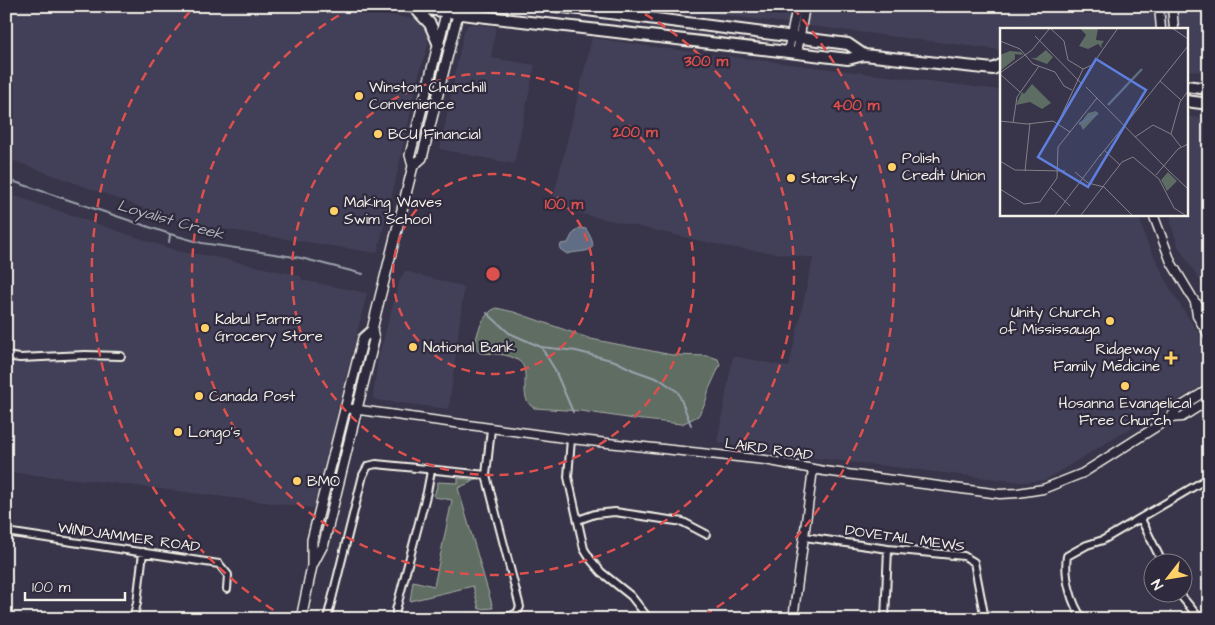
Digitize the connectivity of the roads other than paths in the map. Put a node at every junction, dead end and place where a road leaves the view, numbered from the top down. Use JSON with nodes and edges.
{"nodes":[{"id":1,"x":556,"y":6,"type":"edge"},
{"id":2,"x":797,"y":6,"type":"edge"},
{"id":3,"x":806,"y":6,"type":"edge"},
{"id":4,"x":1159,"y":6,"type":"edge"},
{"id":5,"x":1172,"y":6,"type":"edge"},
{"id":6,"x":411,"y":7,"type":"edge"},
{"id":7,"x":447,"y":9,"type":"edge"},
{"id":8,"x":459,"y":10,"type":"edge"},
{"id":9,"x":1161,"y":28,"type":"edge"},
{"id":10,"x":1174,"y":28,"type":"edge"},
{"id":11,"x":796,"y":37,"type":"junction"},
{"id":12,"x":439,"y":45,"type":"junction"},
{"id":13,"x":793,"y":52,"type":"junction"},
{"id":14,"x":864,"y":55,"type":"junction"},
{"id":15,"x":999,"y":69,"type":"edge"},
{"id":16,"x":1188,"y":86,"type":"edge"},
{"id":17,"x":1209,"y":89,"type":"edge"},
{"id":18,"x":1188,"y":101,"type":"edge"},
{"id":19,"x":1209,"y":104,"type":"edge"},
{"id":20,"x":413,"y":166,"type":"junction"},
{"id":21,"x":1153,"y":215,"type":"edge"},
{"id":22,"x":1195,"y":302,"type":"junction"},
{"id":23,"x":1209,"y":315,"type":"edge"},
{"id":24,"x":372,"y":330,"type":"junction"},
{"id":25,"x":1209,"y":336,"type":"edge"},
{"id":26,"x":6,"y":356,"type":"edge"},
{"id":27,"x":121,"y":356,"type":"dead end"},
{"id":28,"x":1209,"y":389,"type":"edge"},
{"id":29,"x":1209,"y":400,"type":"edge"},
{"id":30,"x":345,"y":408,"type":"junction"},
{"id":31,"x":357,"y":410,"type":"junction"},
{"id":32,"x":1170,"y":418,"type":"junction"},
{"id":33,"x":491,"y":429,"type":"junction"},
{"id":34,"x":570,"y":439,"type":"junction"},
{"id":35,"x":812,"y":469,"type":"junction"},
{"id":36,"x":431,"y":471,"type":"junction"},
{"id":37,"x":486,"y":475,"type":"junction"},
{"id":38,"x":1209,"y":480,"type":"edge"},
{"id":39,"x":1140,"y":519,"type":"junction"},
{"id":40,"x":578,"y":520,"type":"junction"},
{"id":41,"x":6,"y":532,"type":"edge"},
{"id":42,"x":706,"y":534,"type":"dead end"},
{"id":43,"x":805,"y":537,"type":"junction"},
{"id":44,"x":888,"y":549,"type":"junction"},
{"id":45,"x":143,"y":552,"type":"junction"},
{"id":46,"x":1157,"y":552,"type":"edge"},
{"id":47,"x":312,"y":566,"type":"junction"},
{"id":48,"x":227,"y":589,"type":"dead end"},
{"id":49,"x":1186,"y":602,"type":"edge"},
{"id":50,"x":133,"y":619,"type":"edge"},
{"id":51,"x":301,"y":619,"type":"edge"},
{"id":52,"x":326,"y":619,"type":"edge"},
{"id":53,"x":396,"y":619,"type":"edge"},
{"id":54,"x":455,"y":619,"type":"edge"},
{"id":55,"x":649,"y":619,"type":"edge"},
{"id":56,"x":793,"y":619,"type":"edge"},
{"id":57,"x":886,"y":619,"type":"edge"},
{"id":58,"x":985,"y":619,"type":"edge"},
{"id":59,"x":1083,"y":619,"type":"edge"},
{"id":60,"x":1200,"y":619,"type":"edge"}],
"edges":[{"from":1,"to":11,"type":"main road"},
{"from":2,"to":11,"type":"street"},
{"from":3,"to":11,"type":"street"},
{"from":4,"to":9,"type":"street"},
{"from":5,"to":10,"type":"street"},
{"from":6,"to":7,"type":"main road"},
{"from":6,"to":12,"type":"main road"},
{"from":7,"to":8,"type":"main road"},
{"from":7,"to":12,"type":"main road"},
{"from":8,"to":13,"type":"main road"},
{"from":8,"to":20,"type":"main road"},
{"from":11,"to":13,"type":"street"},
{"from":11,"to":14,"type":"main road"},
{"from":12,"to":20,"type":"main road"},
{"from":13,"to":14,"type":"main road"},
{"from":14,"to":15,"type":"main road"},
{"from":16,"to":17,"type":"main road"},
{"from":18,"to":19,"type":"main road"},
{"from":20,"to":24,"type":"main road"},
{"from":21,"to":22,"type":"street"},
{"from":22,"to":23,"type":"street"},
{"from":22,"to":25,"type":"street"},
{"from":24,"to":30,"type":"main road"},
{"from":24,"to":31,"type":"main road"},
{"from":26,"to":27,"type":"street"},
{"from":28,"to":32,"type":"street","name":"LAIRD ROAD"},
{"from":29,"to":32,"type":"street","name":"LAIRD ROAD"},
{"from":30,"to":31,"type":"street","name":"LAIRD ROAD"},
{"from":30,"to":47,"type":"main road"},
{"from":31,"to":33,"type":"street","name":"LAIRD ROAD"},
{"from":31,"to":47,"type":"main road"},
{"from":32,"to":35,"type":"street","name":"LAIRD ROAD"},
{"from":33,"to":34,"type":"street","name":"LAIRD ROAD"},
{"from":33,"to":37,"type":"street"},
{"from":34,"to":35,"type":"street","name":"LAIRD ROAD"},
{"from":34,"to":40,"type":"street"},
{"from":35,"to":43,"type":"street"},
{"from":36,"to":37,"type":"street"},
{"from":36,"to":52,"type":"street"},
{"from":36,"to":53,"type":"street"},
{"from":37,"to":54,"type":"street"},
{"from":38,"to":39,"type":"street"},
{"from":39,"to":46,"type":"street"},
{"from":39,"to":59,"type":"street"},
{"from":40,"to":42,"type":"street"},
{"from":40,"to":55,"type":"street"},
{"from":41,"to":45,"type":"street","name":"WINDJAMMER ROAD"},
{"from":43,"to":44,"type":"street","name":"DOVETAIL MEWS"},
{"from":43,"to":56,"type":"street"},
{"from":44,"to":57,"type":"street"},
{"from":44,"to":58,"type":"street","name":"DOVETAIL MEWS"},
{"from":45,"to":48,"type":"street","name":"WINDJAMMER ROAD"},
{"from":45,"to":50,"type":"street"},
{"from":47,"to":51,"type":"main road"},
{"from":49,"to":60,"type":"street"}]}
